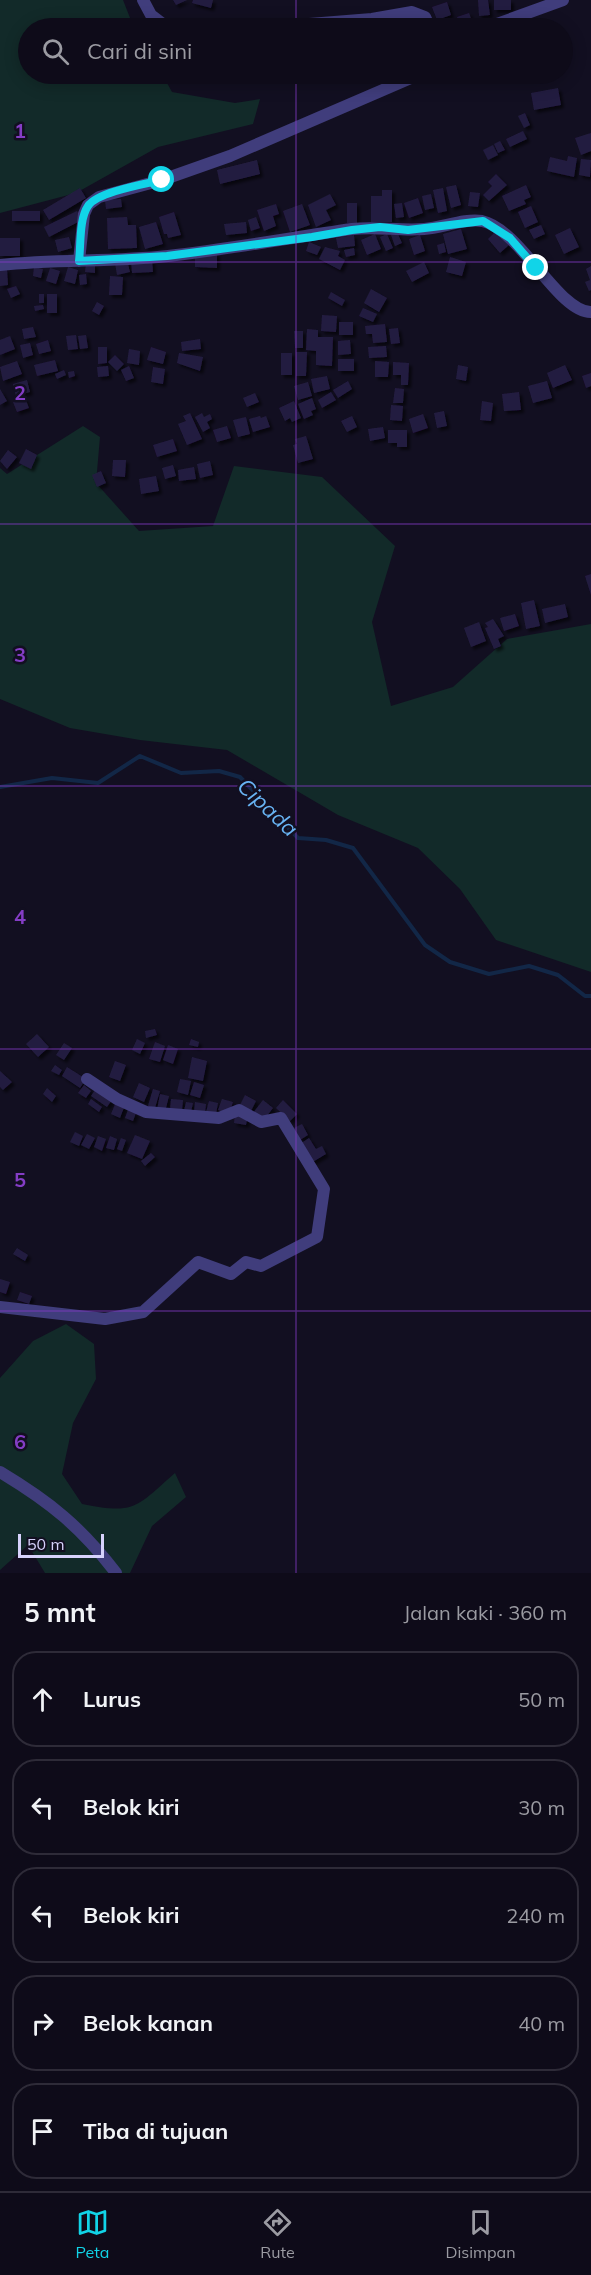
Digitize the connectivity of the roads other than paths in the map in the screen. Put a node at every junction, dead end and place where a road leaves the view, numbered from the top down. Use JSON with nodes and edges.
{"nodes":[{"id":1,"x":143,"y":0,"type":"edge"},
{"id":2,"x":563,"y":0,"type":"edge"},
{"id":3,"x":156,"y":18,"type":"edge"},
{"id":4,"x":378,"y":18,"type":"edge"},
{"id":5,"x":426,"y":18,"type":"edge"},
{"id":6,"x":514,"y":18,"type":"edge"},
{"id":7,"x":397,"y":84,"type":"edge"},
{"id":8,"x":79,"y":261,"type":"junction"},
{"id":9,"x":0,"y":265,"type":"edge"},
{"id":10,"x":591,"y":312,"type":"edge"},
{"id":11,"x":87,"y":1079,"type":"dead end"},
{"id":12,"x":0,"y":1307,"type":"edge"},
{"id":13,"x":0,"y":1472,"type":"edge"},
{"id":14,"x":116,"y":1573,"type":"edge"}],
"edges":[{"from":1,"to":3,"type":"street"},
{"from":2,"to":6,"type":"street"},
{"from":4,"to":5,"type":"street"},
{"from":7,"to":8,"type":"street"},
{"from":8,"to":9,"type":"street"},
{"from":8,"to":10,"type":"street"},
{"from":11,"to":12,"type":"street"},
{"from":13,"to":14,"type":"street"}]}
